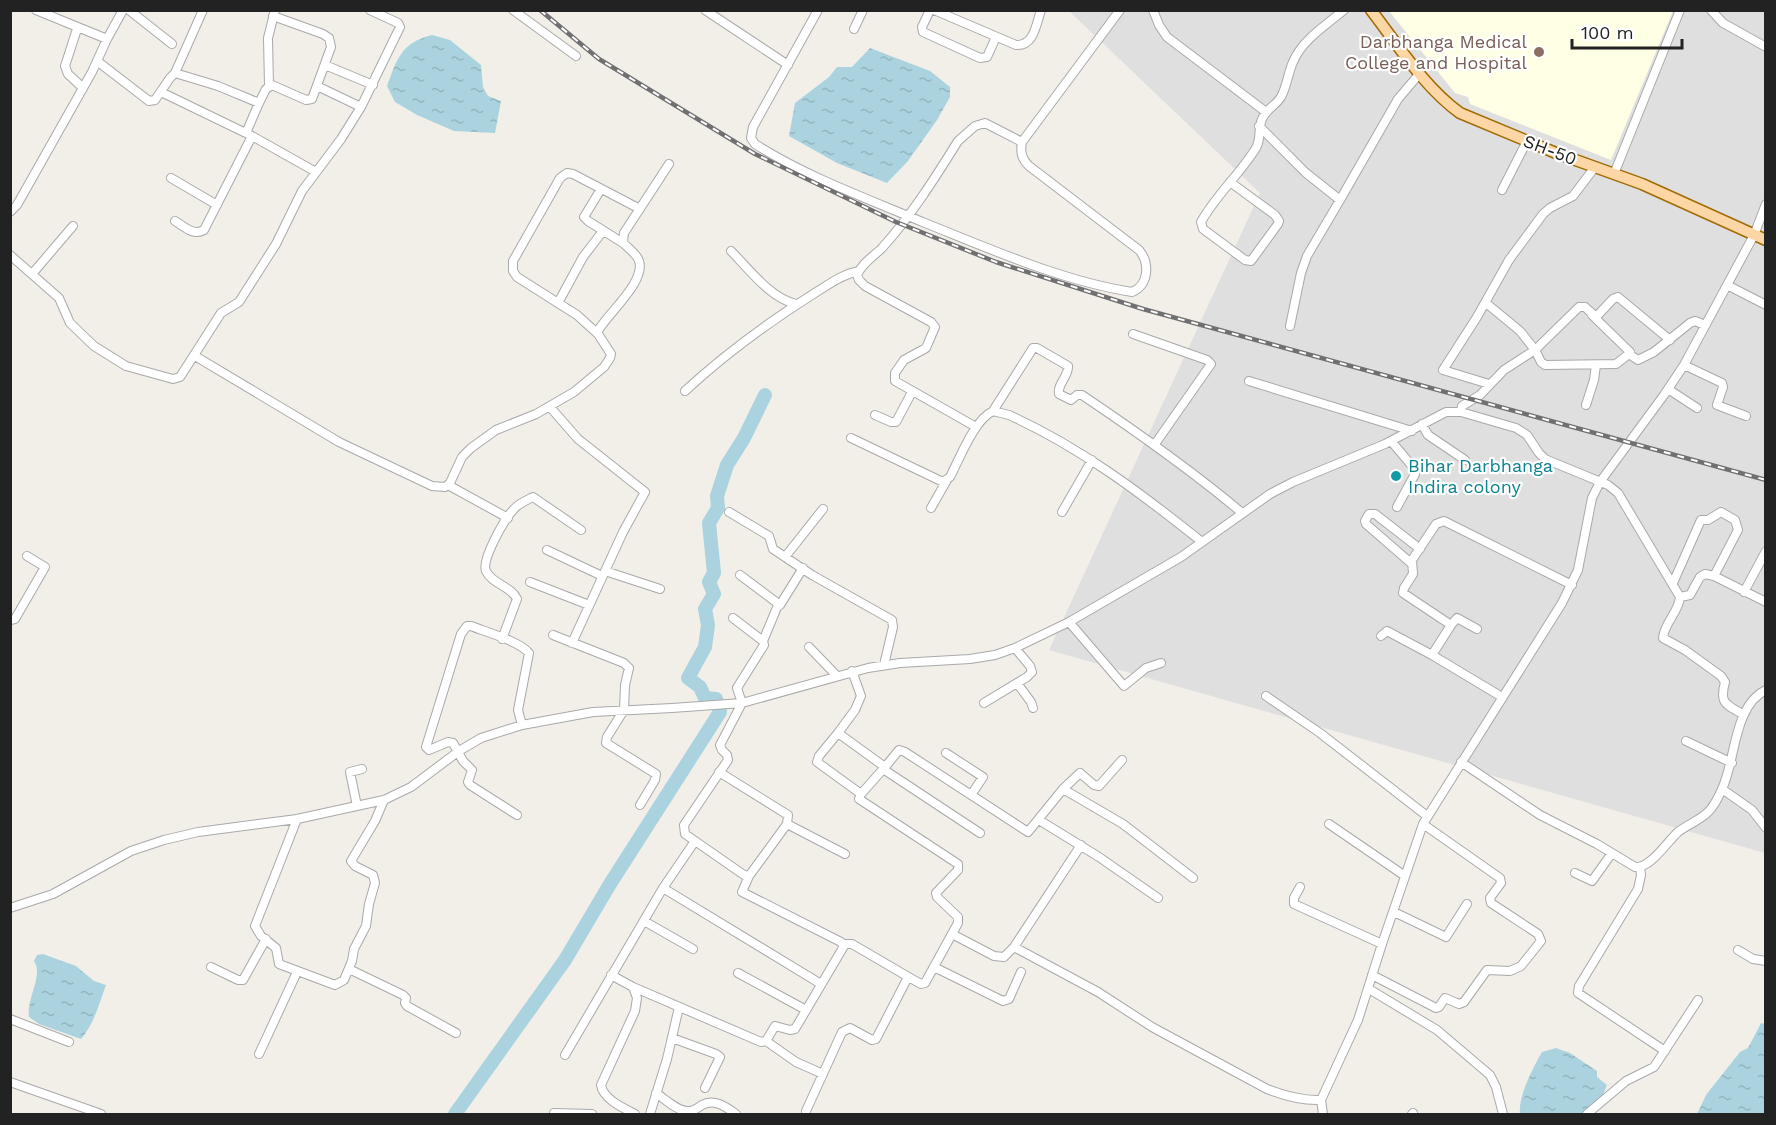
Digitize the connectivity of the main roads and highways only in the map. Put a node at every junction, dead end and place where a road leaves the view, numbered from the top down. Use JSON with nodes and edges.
{"nodes":[{"id":1,"x":1371,"y":10,"type":"edge"},
{"id":2,"x":1766,"y":240,"type":"edge"}],
"edges":[{"from":1,"to":2,"type":"main road","name":"SH-50"}]}
